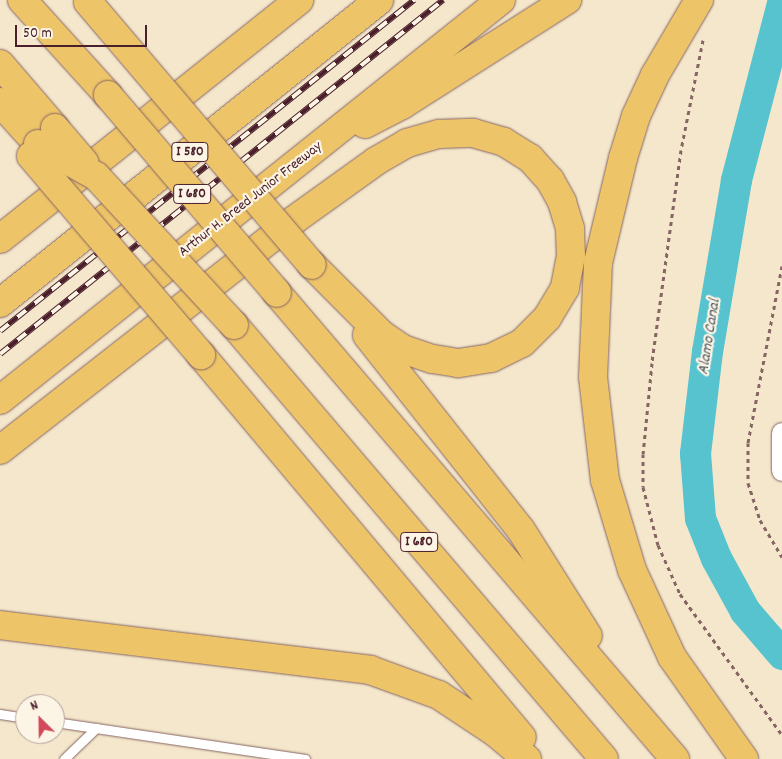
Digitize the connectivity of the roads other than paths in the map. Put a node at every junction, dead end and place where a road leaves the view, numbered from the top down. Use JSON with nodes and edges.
{"nodes":[{"id":1,"x":22,"y":0,"type":"edge"},
{"id":2,"x":281,"y":0,"type":"edge"},
{"id":3,"x":299,"y":0,"type":"edge"},
{"id":4,"x":379,"y":0,"type":"edge"},
{"id":5,"x":501,"y":0,"type":"edge"},
{"id":6,"x":566,"y":0,"type":"edge"},
{"id":7,"x":700,"y":0,"type":"edge"},
{"id":8,"x":87,"y":1,"type":"edge"},
{"id":9,"x":229,"y":57,"type":"junction"},
{"id":10,"x":0,"y":64,"type":"edge"},
{"id":11,"x":0,"y":102,"type":"edge"},
{"id":12,"x":0,"y":123,"type":"edge"},
{"id":13,"x":42,"y":143,"type":"junction"},
{"id":14,"x":311,"y":152,"type":"junction"},
{"id":15,"x":3,"y":236,"type":"edge"},
{"id":16,"x":312,"y":265,"type":"junction"},
{"id":17,"x":0,"y":303,"type":"edge"},
{"id":18,"x":0,"y":400,"type":"edge"},
{"id":19,"x":782,"y":433,"type":"edge"},
{"id":20,"x":0,"y":450,"type":"edge"},
{"id":21,"x":782,"y":470,"type":"edge"},
{"id":22,"x":0,"y":625,"type":"edge"},
{"id":23,"x":592,"y":662,"type":"junction"},
{"id":24,"x":0,"y":714,"type":"edge"},
{"id":25,"x":15,"y":716,"type":"edge"},
{"id":26,"x":65,"y":723,"type":"edge"},
{"id":27,"x":96,"y":728,"type":"junction"},
{"id":28,"x":64,"y":759,"type":"edge"},
{"id":29,"x":305,"y":759,"type":"edge"},
{"id":30,"x":526,"y":759,"type":"edge"},
{"id":31,"x":541,"y":759,"type":"edge"},
{"id":32,"x":604,"y":759,"type":"edge"},
{"id":33,"x":675,"y":759,"type":"edge"},
{"id":34,"x":744,"y":759,"type":"edge"}],
"edges":[{"from":1,"to":23,"type":"highway","number":"I 680","bridge":true},
{"from":2,"to":9,"type":"highway"},
{"from":3,"to":9,"type":"highway"},
{"from":4,"to":17,"type":"highway","number":"I 580"},
{"from":5,"to":14,"type":"highway","name":"Arthur H. Breed Junior Freeway"},
{"from":6,"to":14,"type":"highway"},
{"from":7,"to":34,"type":"highway"},
{"from":8,"to":16,"type":"highway","bridge":true},
{"from":9,"to":15,"type":"highway"},
{"from":10,"to":13,"type":"highway"},
{"from":11,"to":13,"type":"highway"},
{"from":12,"to":13,"type":"highway"},
{"from":13,"to":31,"type":"highway","bridge":true},
{"from":13,"to":32,"type":"highway","number":"I 680","bridge":true},
{"from":14,"to":18,"type":"highway","name":"Arthur H. Breed Junior Freeway"},
{"from":16,"to":20,"type":"highway"},
{"from":16,"to":23,"type":"highway"},
{"from":19,"to":21,"type":"street"},
{"from":22,"to":30,"type":"highway"},
{"from":23,"to":33,"type":"highway","number":"I 680"},
{"from":24,"to":25,"type":"lane"},
{"from":26,"to":27,"type":"lane"},
{"from":27,"to":28,"type":"lane"},
{"from":27,"to":29,"type":"lane"}]}
